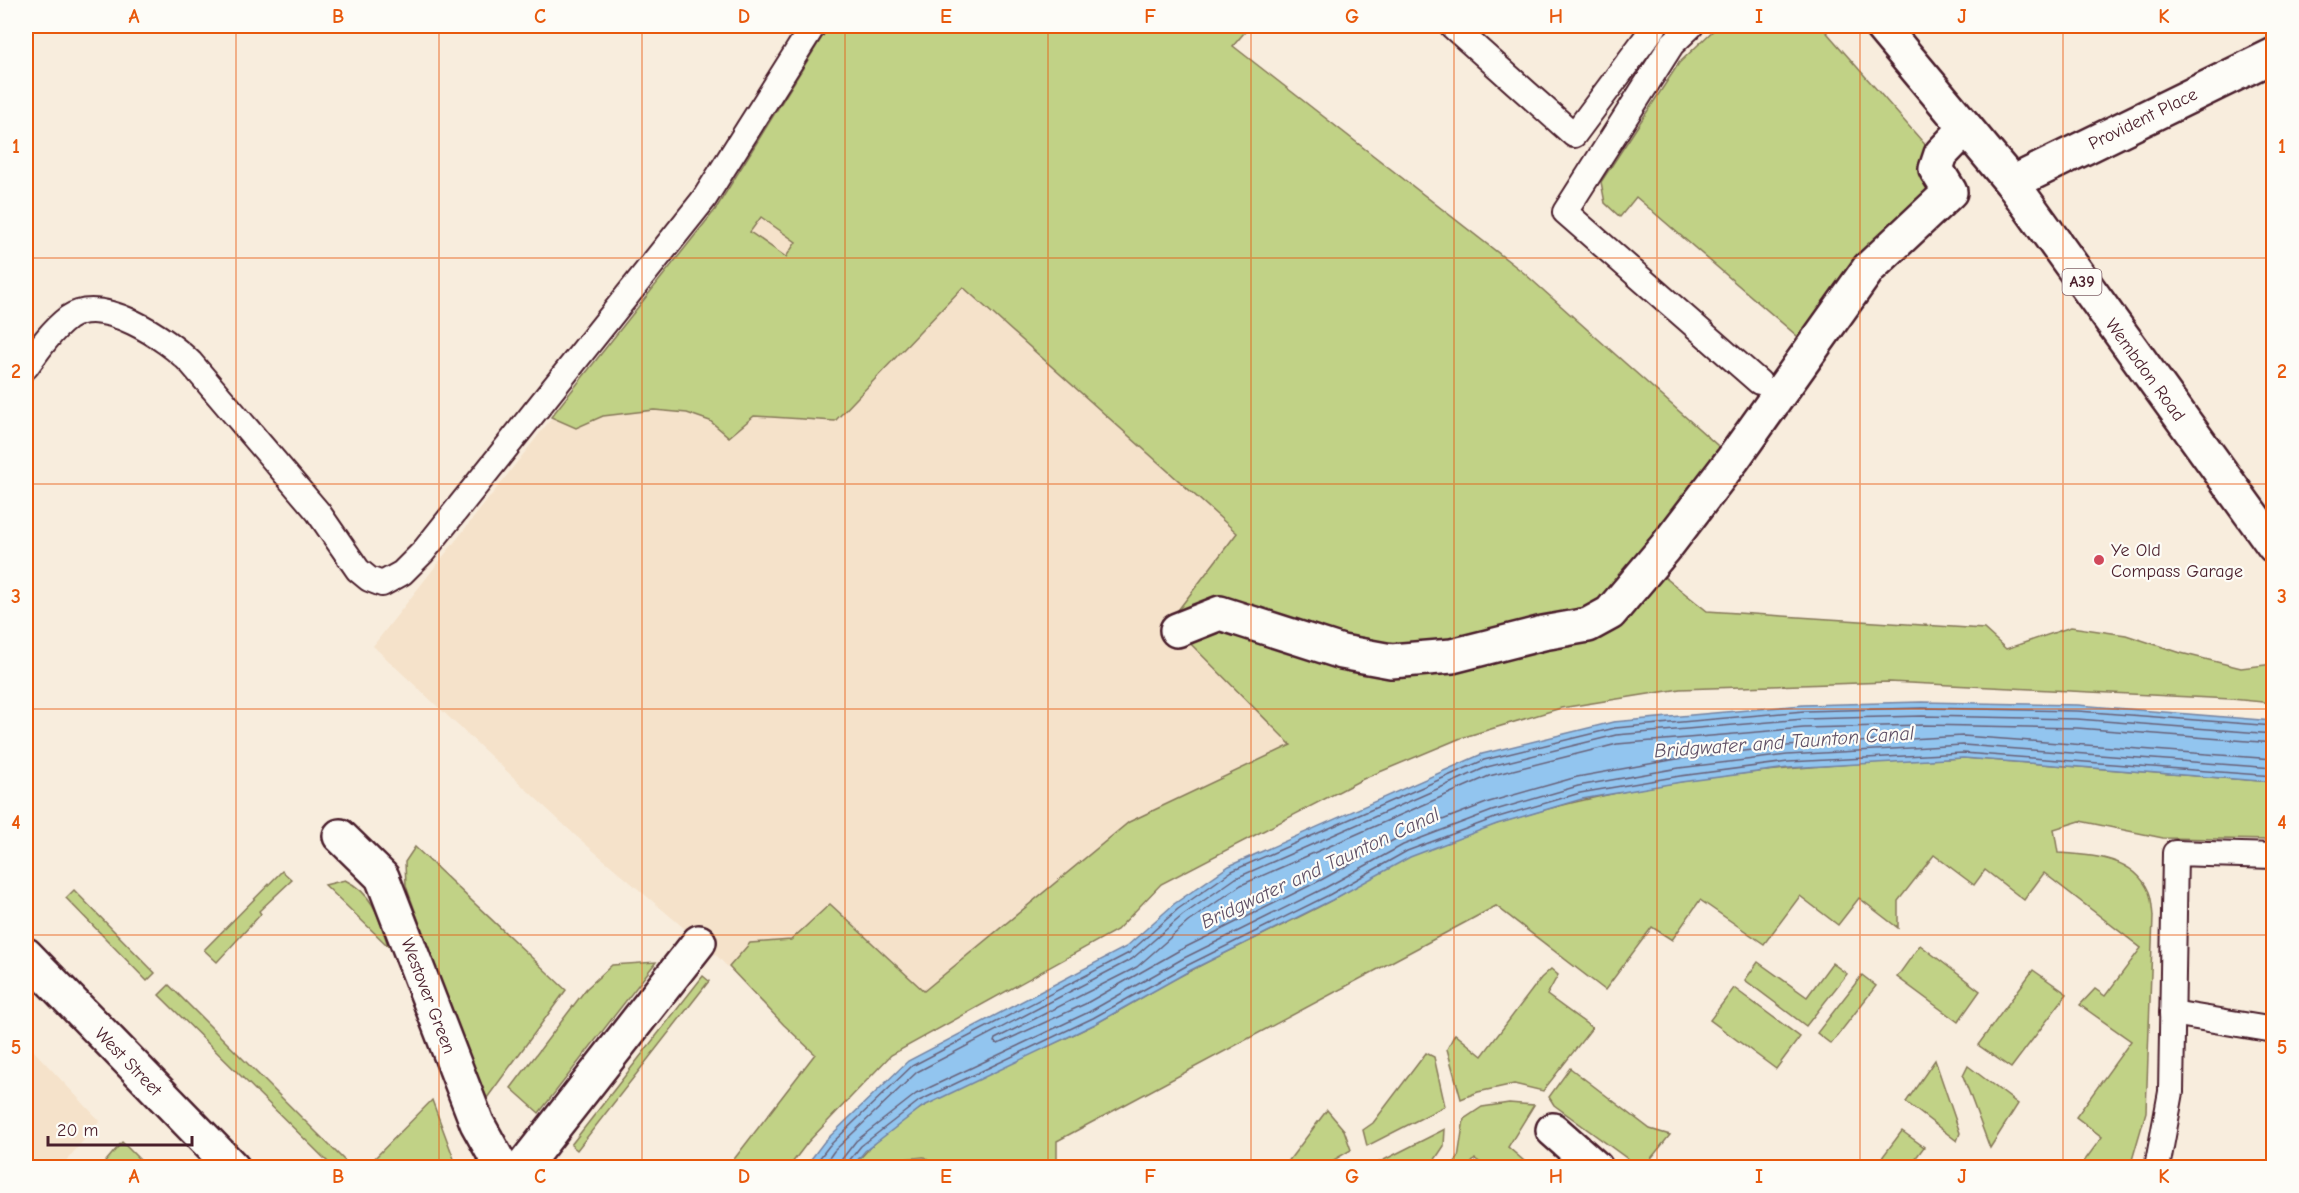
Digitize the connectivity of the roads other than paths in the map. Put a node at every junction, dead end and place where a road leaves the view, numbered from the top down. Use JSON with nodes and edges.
{"nodes":[{"id":1,"x":813,"y":26,"type":"edge"},
{"id":2,"x":1452,"y":26,"type":"edge"},
{"id":3,"x":1655,"y":26,"type":"edge"},
{"id":4,"x":1691,"y":26,"type":"edge"},
{"id":5,"x":1881,"y":26,"type":"edge"},
{"id":6,"x":2274,"y":55,"type":"edge"},
{"id":7,"x":1966,"y":128,"type":"junction"},
{"id":8,"x":2012,"y":183,"type":"junction"},
{"id":9,"x":26,"y":367,"type":"edge"},
{"id":10,"x":1759,"y":382,"type":"dead end"},
{"id":11,"x":2274,"y":546,"type":"edge"},
{"id":12,"x":1177,"y":630,"type":"dead end"},
{"id":13,"x":340,"y":836,"type":"dead end"},
{"id":14,"x":2274,"y":856,"type":"edge"},
{"id":15,"x":699,"y":942,"type":"dead end"},
{"id":16,"x":26,"y":955,"type":"edge"},
{"id":17,"x":2172,"y":1013,"type":"junction"},
{"id":18,"x":2274,"y":1030,"type":"edge"},
{"id":19,"x":1553,"y":1130,"type":"dead end"},
{"id":20,"x":233,"y":1167,"type":"edge"},
{"id":21,"x":501,"y":1167,"type":"edge"},
{"id":22,"x":522,"y":1167,"type":"edge"},
{"id":23,"x":1596,"y":1167,"type":"edge"},
{"id":24,"x":2157,"y":1167,"type":"edge"}],
"edges":[{"from":1,"to":9,"type":"lane"},
{"from":2,"to":3,"type":"lane"},
{"from":4,"to":10,"type":"lane"},
{"from":5,"to":7,"type":"street","name":"Wembdon Road","number":"A39"},
{"from":6,"to":8,"type":"street","name":"Provident Place"},
{"from":7,"to":8,"type":"street","name":"Wembdon Road","number":"A39"},
{"from":7,"to":12,"type":"street"},
{"from":8,"to":11,"type":"street","name":"Wembdon Road","number":"A39"},
{"from":13,"to":21,"type":"street","name":"Westover Green"},
{"from":14,"to":17,"type":"lane"},
{"from":15,"to":22,"type":"street"},
{"from":16,"to":20,"type":"street","name":"West Street"},
{"from":17,"to":18,"type":"lane"},
{"from":17,"to":24,"type":"lane"},
{"from":19,"to":23,"type":"street"}]}
